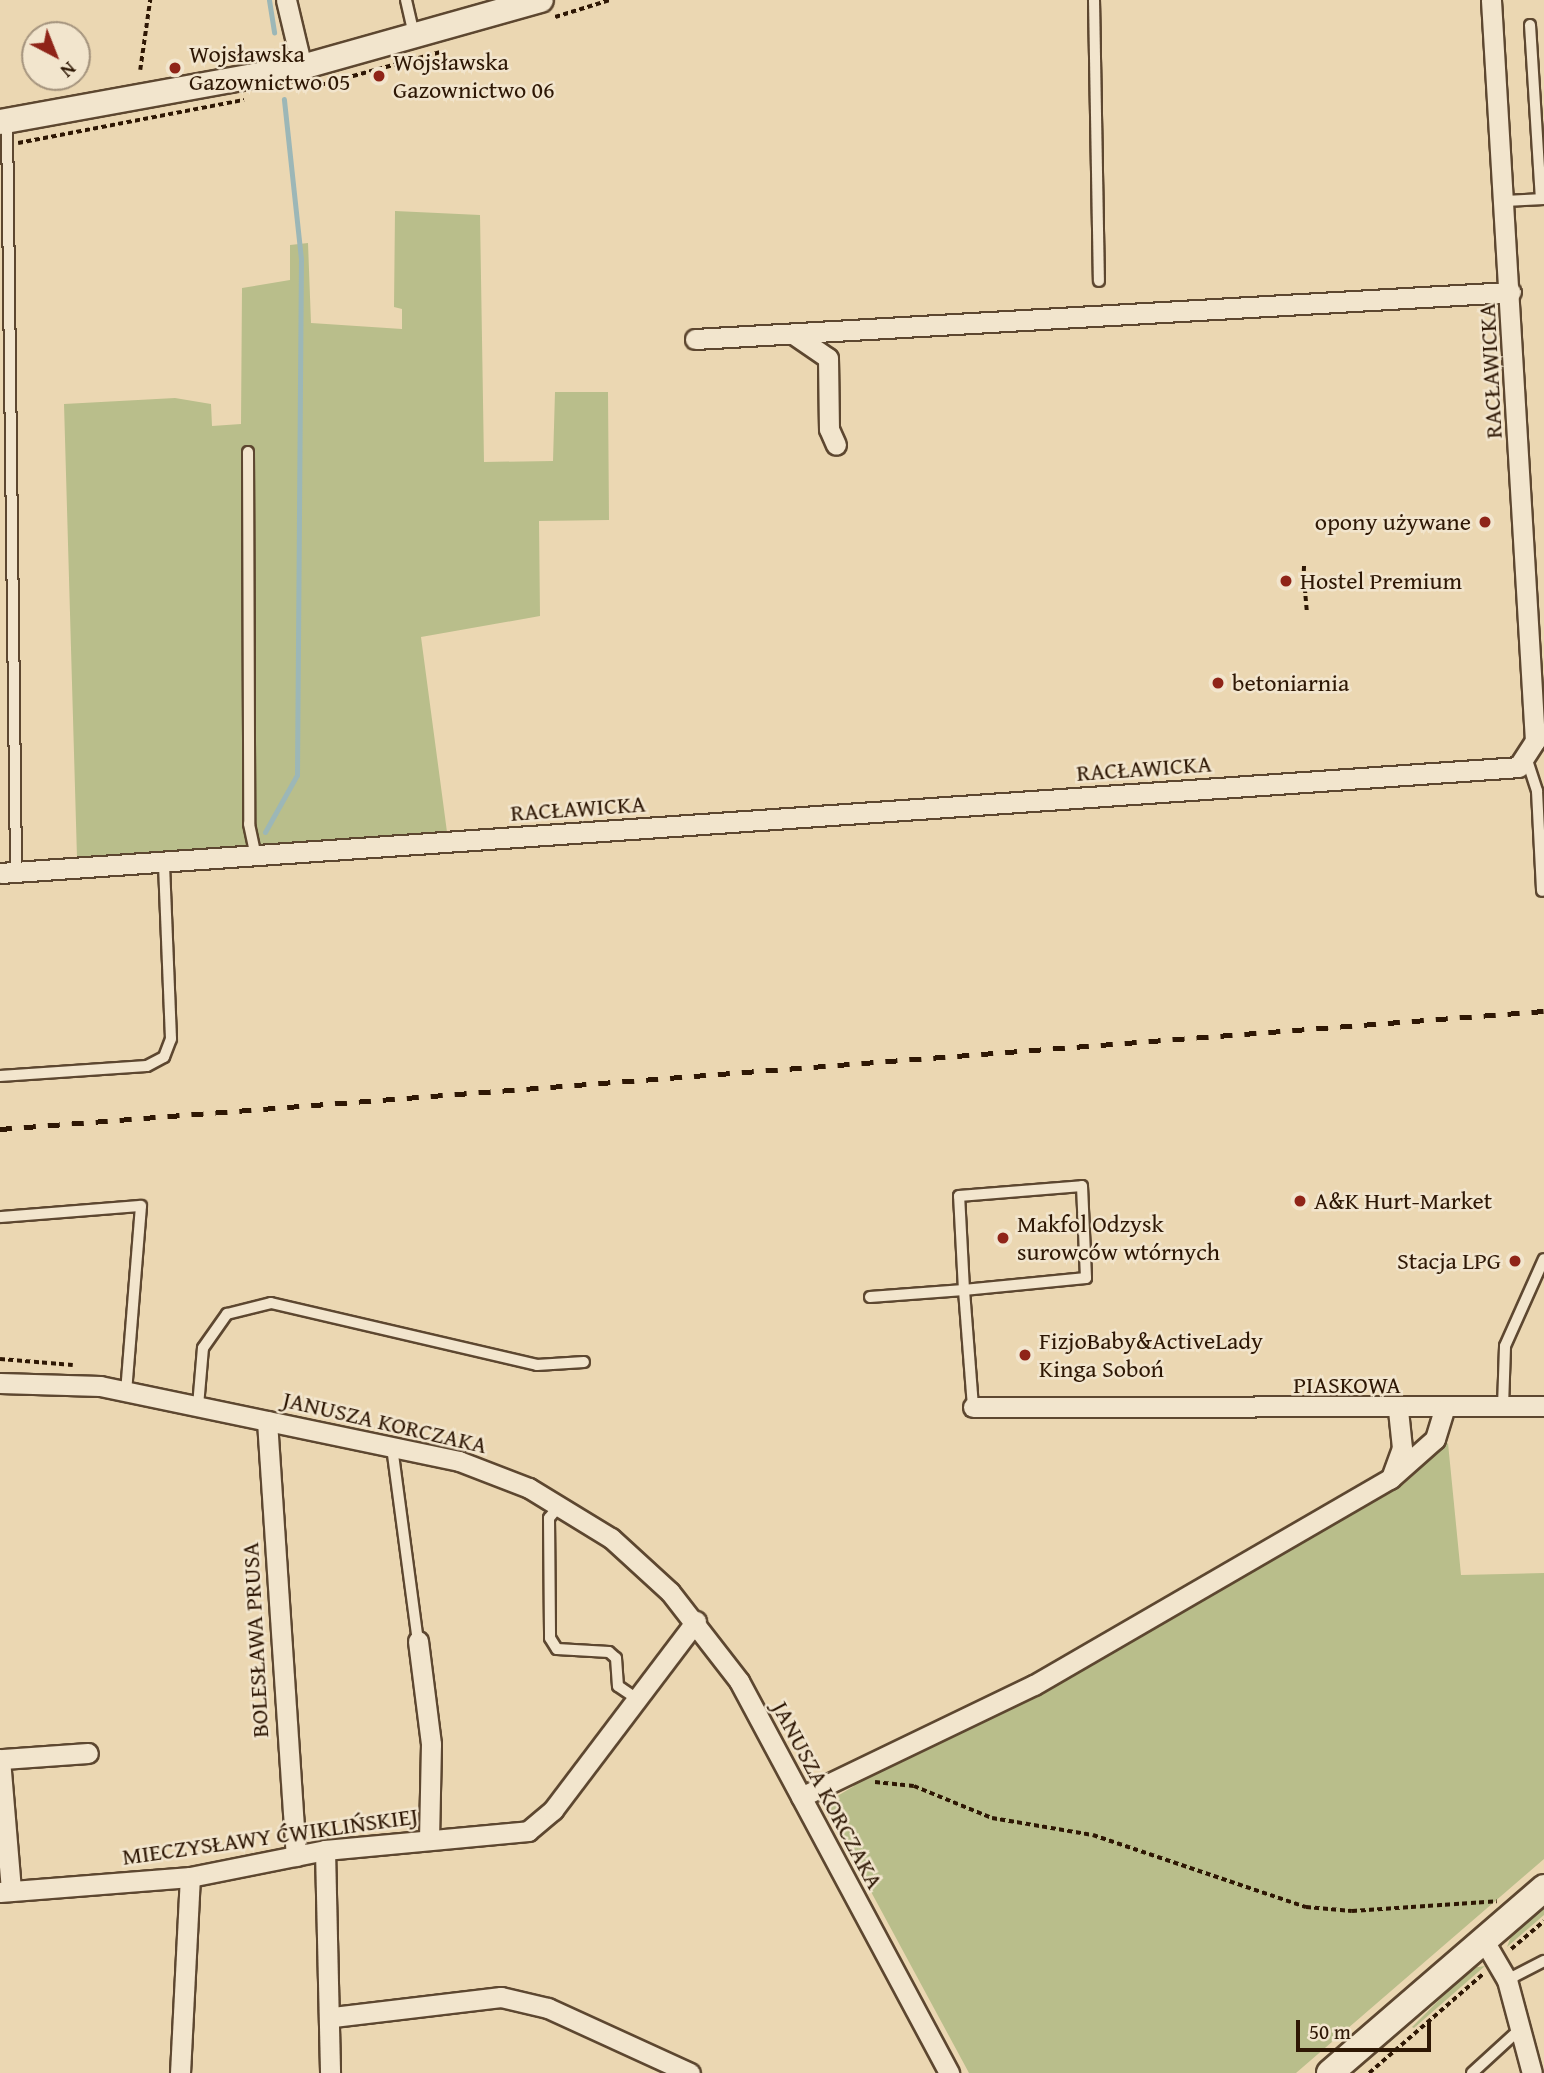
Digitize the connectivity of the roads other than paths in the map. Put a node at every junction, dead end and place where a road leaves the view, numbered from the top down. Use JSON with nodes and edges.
{"nodes":[{"id":1,"x":286,"y":0,"type":"edge"},
{"id":2,"x":406,"y":0,"type":"edge"},
{"id":3,"x":541,"y":0,"type":"edge"},
{"id":4,"x":1094,"y":0,"type":"edge"},
{"id":5,"x":1491,"y":0,"type":"edge"},
{"id":6,"x":1530,"y":25,"type":"dead end"},
{"id":7,"x":415,"y":38,"type":"junction"},
{"id":8,"x":302,"y":67,"type":"junction"},
{"id":9,"x":3,"y":121,"type":"edge"},
{"id":10,"x":1542,"y":199,"type":"edge"},
{"id":11,"x":1505,"y":201,"type":"junction"},
{"id":12,"x":1099,"y":281,"type":"dead end"},
{"id":13,"x":1511,"y":292,"type":"junction"},
{"id":14,"x":793,"y":334,"type":"junction"},
{"id":15,"x":695,"y":339,"type":"dead end"},
{"id":16,"x":836,"y":444,"type":"dead end"},
{"id":17,"x":248,"y":452,"type":"dead end"},
{"id":18,"x":1544,"y":572,"type":"edge"},
{"id":19,"x":1524,"y":573,"type":"junction"},
{"id":20,"x":1527,"y":760,"type":"junction"},
{"id":21,"x":256,"y":856,"type":"junction"},
{"id":22,"x":164,"y":862,"type":"junction"},
{"id":23,"x":8,"y":873,"type":"edge"},
{"id":24,"x":1542,"y":891,"type":"edge"},
{"id":25,"x":0,"y":1076,"type":"edge"},
{"id":26,"x":0,"y":1217,"type":"edge"},
{"id":27,"x":1544,"y":1259,"type":"edge"},
{"id":28,"x":964,"y":1290,"type":"junction"},
{"id":29,"x":870,"y":1297,"type":"dead end"},
{"id":30,"x":584,"y":1362,"type":"dead end"},
{"id":31,"x":0,"y":1383,"type":"edge"},
{"id":32,"x":125,"y":1391,"type":"junction"},
{"id":33,"x":198,"y":1406,"type":"junction"},
{"id":34,"x":973,"y":1406,"type":"joint"},
{"id":35,"x":1544,"y":1406,"type":"edge"},
{"id":36,"x":1503,"y":1408,"type":"junction"},
{"id":37,"x":1398,"y":1409,"type":"junction"},
{"id":38,"x":1444,"y":1409,"type":"junction"},
{"id":39,"x":267,"y":1421,"type":"junction"},
{"id":40,"x":392,"y":1447,"type":"junction"},
{"id":41,"x":1390,"y":1479,"type":"junction"},
{"id":42,"x":560,"y":1504,"type":"junction"},
{"id":43,"x":696,"y":1621,"type":"junction"},
{"id":44,"x":418,"y":1641,"type":"joint"},
{"id":45,"x":636,"y":1698,"type":"junction"},
{"id":46,"x":88,"y":1753,"type":"dead end"},
{"id":47,"x":1,"y":1759,"type":"edge"},
{"id":48,"x":801,"y":1797,"type":"junction"},
{"id":49,"x":429,"y":1839,"type":"junction"},
{"id":50,"x":325,"y":1850,"type":"junction"},
{"id":51,"x":296,"y":1856,"type":"junction"},
{"id":52,"x":190,"y":1877,"type":"junction"},
{"id":53,"x":1544,"y":1888,"type":"edge"},
{"id":54,"x":6,"y":1892,"type":"edge"},
{"id":55,"x":1491,"y":1950,"type":"junction"},
{"id":56,"x":1544,"y":1961,"type":"edge"},
{"id":57,"x":1507,"y":1980,"type":"junction"},
{"id":58,"x":333,"y":2017,"type":"junction"},
{"id":59,"x":1520,"y":2029,"type":"junction"},
{"id":60,"x":180,"y":2073,"type":"edge"},
{"id":61,"x":330,"y":2073,"type":"edge"},
{"id":62,"x":690,"y":2073,"type":"edge"},
{"id":63,"x":949,"y":2073,"type":"edge"},
{"id":64,"x":1330,"y":2073,"type":"edge"},
{"id":65,"x":1472,"y":2073,"type":"edge"},
{"id":66,"x":1532,"y":2073,"type":"edge"}],
"edges":[{"from":1,"to":8,"type":"street"},
{"from":2,"to":7,"type":"lane"},
{"from":3,"to":7,"type":"street"},
{"from":4,"to":12,"type":"lane"},
{"from":5,"to":11,"type":"street","name":"RACŁAWICKA"},
{"from":6,"to":10,"type":"lane"},
{"from":7,"to":8,"type":"street"},
{"from":8,"to":9,"type":"street"},
{"from":9,"to":23,"type":"lane"},
{"from":10,"to":11,"type":"lane"},
{"from":11,"to":13,"type":"street","name":"RACŁAWICKA"},
{"from":13,"to":14,"type":"street"},
{"from":13,"to":19,"type":"street","name":"RACŁAWICKA"},
{"from":14,"to":15,"type":"street"},
{"from":14,"to":16,"type":"street"},
{"from":17,"to":21,"type":"lane"},
{"from":18,"to":19,"type":"street"},
{"from":19,"to":20,"type":"street","name":"RACŁAWICKA"},
{"from":20,"to":21,"type":"street","name":"RACŁAWICKA"},
{"from":20,"to":24,"type":"lane"},
{"from":21,"to":22,"type":"street","name":"RACŁAWICKA"},
{"from":22,"to":23,"type":"street","name":"RACŁAWICKA"},
{"from":22,"to":25,"type":"lane"},
{"from":26,"to":32,"type":"lane"},
{"from":27,"to":36,"type":"lane"},
{"from":28,"to":28,"type":"lane","name":"PIASKOWA"},
{"from":28,"to":29,"type":"lane","name":"PIASKOWA"},
{"from":28,"to":34,"type":"lane","name":"PIASKOWA"},
{"from":30,"to":33,"type":"lane"},
{"from":31,"to":32,"type":"street","name":"JANUSZA KORCZAKA"},
{"from":32,"to":33,"type":"street","name":"JANUSZA KORCZAKA"},
{"from":33,"to":39,"type":"street","name":"JANUSZA KORCZAKA"},
{"from":34,"to":37,"type":"street","name":"PIASKOWA"},
{"from":35,"to":36,"type":"street","name":"PIASKOWA"},
{"from":36,"to":38,"type":"street","name":"PIASKOWA"},
{"from":37,"to":38,"type":"street","name":"PIASKOWA"},
{"from":37,"to":41,"type":"street"},
{"from":38,"to":41,"type":"street"},
{"from":39,"to":40,"type":"street","name":"JANUSZA KORCZAKA"},
{"from":39,"to":51,"type":"street","name":"BOLESŁAWA PRUSA"},
{"from":40,"to":42,"type":"street","name":"JANUSZA KORCZAKA"},
{"from":40,"to":44,"type":"lane"},
{"from":41,"to":48,"type":"street"},
{"from":42,"to":43,"type":"street","name":"JANUSZA KORCZAKA"},
{"from":42,"to":45,"type":"lane"},
{"from":43,"to":45,"type":"street","name":"MIECZYSŁAWY ĆWIKLIŃSKIEJ"},
{"from":43,"to":48,"type":"street","name":"JANUSZA KORCZAKA"},
{"from":44,"to":49,"type":"street"},
{"from":45,"to":49,"type":"street","name":"MIECZYSŁAWY ĆWIKLIŃSKIEJ"},
{"from":46,"to":47,"type":"street"},
{"from":47,"to":54,"type":"street"},
{"from":48,"to":63,"type":"street","name":"JANUSZA KORCZAKA"},
{"from":49,"to":50,"type":"street","name":"MIECZYSŁAWY ĆWIKLIŃSKIEJ"},
{"from":50,"to":51,"type":"street","name":"MIECZYSŁAWY ĆWIKLIŃSKIEJ"},
{"from":50,"to":58,"type":"street"},
{"from":51,"to":52,"type":"street","name":"MIECZYSŁAWY ĆWIKLIŃSKIEJ"},
{"from":52,"to":54,"type":"street","name":"MIECZYSŁAWY ĆWIKLIŃSKIEJ"},
{"from":52,"to":60,"type":"street"},
{"from":53,"to":55,"type":"main road"},
{"from":55,"to":57,"type":"street"},
{"from":55,"to":64,"type":"main road"},
{"from":56,"to":57,"type":"lane"},
{"from":57,"to":59,"type":"street"},
{"from":58,"to":61,"type":"street"},
{"from":58,"to":62,"type":"street"},
{"from":59,"to":65,"type":"lane"},
{"from":59,"to":66,"type":"street"}]}
